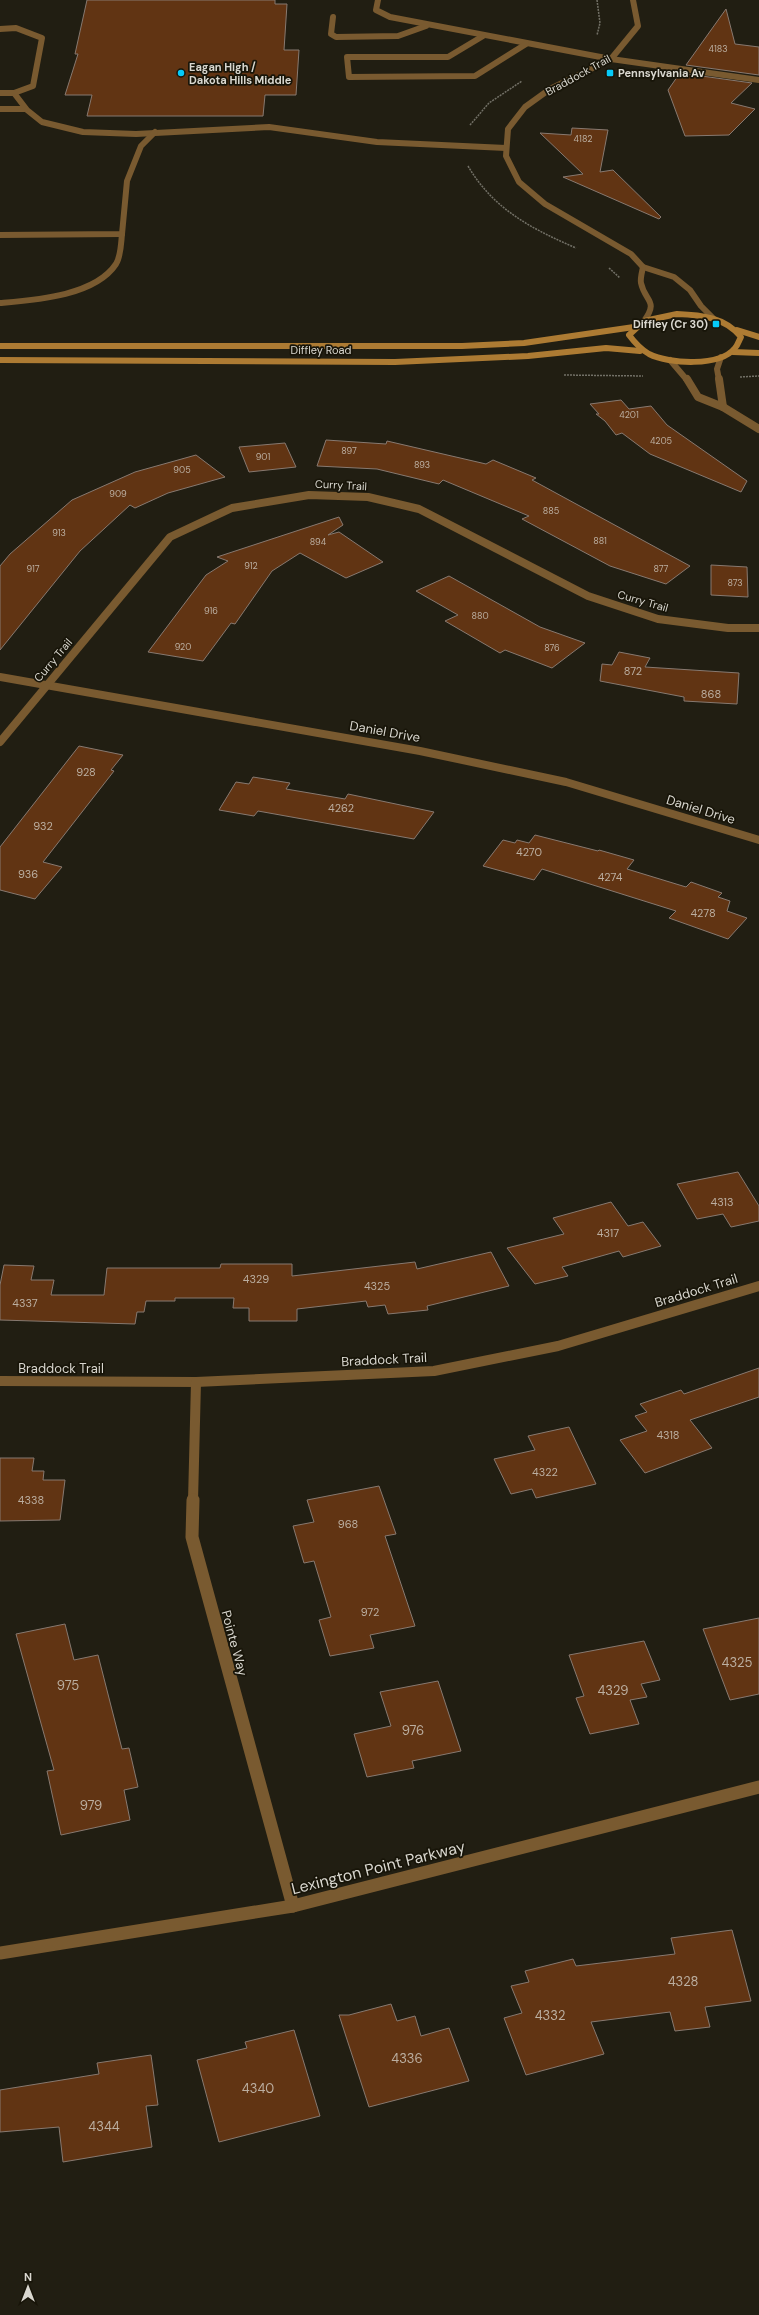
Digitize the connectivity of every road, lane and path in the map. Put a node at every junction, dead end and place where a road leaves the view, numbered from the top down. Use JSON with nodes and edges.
{"nodes":[{"id":1,"x":378,"y":0,"type":"edge"},
{"id":2,"x":596,"y":0,"type":"edge"},
{"id":3,"x":633,"y":0,"type":"edge"},
{"id":4,"x":333,"y":17,"type":"dead end"},
{"id":5,"x":426,"y":26,"type":"junction"},
{"id":6,"x":0,"y":29,"type":"edge"},
{"id":7,"x":483,"y":36,"type":"junction"},
{"id":8,"x":526,"y":44,"type":"junction"},
{"id":9,"x":576,"y":53,"type":"junction"},
{"id":10,"x":611,"y":59,"type":"junction"},
{"id":11,"x":526,"y":80,"type":"dead end"},
{"id":12,"x":759,"y":80,"type":"edge"},
{"id":13,"x":0,"y":93,"type":"edge"},
{"id":14,"x":14,"y":93,"type":"junction"},
{"id":15,"x":0,"y":109,"type":"edge"},
{"id":16,"x":25,"y":109,"type":"junction"},
{"id":17,"x":155,"y":132,"type":"junction"},
{"id":18,"x":464,"y":147,"type":"junction"},
{"id":19,"x":506,"y":148,"type":"junction"},
{"id":20,"x":122,"y":234,"type":"junction"},
{"id":21,"x":0,"y":235,"type":"edge"},
{"id":22,"x":582,"y":251,"type":"dead end"},
{"id":23,"x":606,"y":265,"type":"dead end"},
{"id":24,"x":643,"y":267,"type":"junction"},
{"id":25,"x":621,"y":279,"type":"dead end"},
{"id":26,"x":0,"y":303,"type":"edge"},
{"id":27,"x":713,"y":318,"type":"junction"},
{"id":28,"x":644,"y":320,"type":"junction"},
{"id":29,"x":634,"y":327,"type":"junction"},
{"id":30,"x":737,"y":330,"type":"junction"},
{"id":31,"x":759,"y":337,"type":"edge"},
{"id":32,"x":0,"y":346,"type":"edge"},
{"id":33,"x":640,"y":350,"type":"junction"},
{"id":34,"x":733,"y":352,"type":"junction"},
{"id":35,"x":759,"y":353,"type":"edge"},
{"id":36,"x":722,"y":357,"type":"junction"},
{"id":37,"x":0,"y":360,"type":"edge"},
{"id":38,"x":670,"y":360,"type":"junction"},
{"id":39,"x":723,"y":407,"type":"junction"},
{"id":40,"x":759,"y":430,"type":"edge"},
{"id":41,"x":759,"y":628,"type":"edge"},
{"id":42,"x":0,"y":676,"type":"edge"},
{"id":43,"x":47,"y":684,"type":"junction"},
{"id":44,"x":0,"y":742,"type":"edge"},
{"id":45,"x":759,"y":840,"type":"edge"},
{"id":46,"x":759,"y":1286,"type":"edge"},
{"id":47,"x":0,"y":1381,"type":"edge"},
{"id":48,"x":196,"y":1382,"type":"junction"},
{"id":49,"x":759,"y":1787,"type":"edge"},
{"id":50,"x":293,"y":1906,"type":"junction"},
{"id":51,"x":0,"y":1953,"type":"edge"}],
"edges":[{"from":1,"to":5,"type":"street"},
{"from":2,"to":9,"type":"path"},
{"from":3,"to":10,"type":"street","name":"Braddock Trail"},
{"from":4,"to":5,"type":"street"},
{"from":5,"to":7,"type":"street"},
{"from":6,"to":14,"type":"street"},
{"from":7,"to":8,"type":"street"},
{"from":7,"to":8,"type":"street"},
{"from":8,"to":9,"type":"street"},
{"from":9,"to":10,"type":"street"},
{"from":10,"to":12,"type":"street"},
{"from":10,"to":19,"type":"street","name":"Braddock Trail"},
{"from":11,"to":18,"type":"path"},
{"from":13,"to":14,"type":"street"},
{"from":14,"to":16,"type":"street"},
{"from":15,"to":16,"type":"street"},
{"from":16,"to":17,"type":"street"},
{"from":17,"to":18,"type":"street"},
{"from":17,"to":20,"type":"street"},
{"from":18,"to":19,"type":"street"},
{"from":18,"to":22,"type":"path"},
{"from":19,"to":24,"type":"street","name":"Braddock Trail"},
{"from":20,"to":21,"type":"street"},
{"from":20,"to":26,"type":"street"},
{"from":23,"to":25,"type":"path"},
{"from":24,"to":27,"type":"street","name":"Braddock Trail"},
{"from":24,"to":28,"type":"street"},
{"from":27,"to":28,"type":"main road"},
{"from":27,"to":30,"type":"main road"},
{"from":28,"to":29,"type":"main road"},
{"from":29,"to":32,"type":"main road","name":"Diffley Road"},
{"from":29,"to":33,"type":"main road"},
{"from":30,"to":31,"type":"main road"},
{"from":30,"to":34,"type":"main road"},
{"from":33,"to":37,"type":"main road","name":"Diffley Road"},
{"from":33,"to":38,"type":"main road","name":"Diffley Road"},
{"from":34,"to":35,"type":"main road"},
{"from":34,"to":36,"type":"main road","name":"Diffley Road"},
{"from":36,"to":38,"type":"main road","name":"Diffley Road"},
{"from":36,"to":39,"type":"street"},
{"from":38,"to":39,"type":"street"},
{"from":39,"to":40,"type":"street"},
{"from":41,"to":43,"type":"street","name":"Curry Trail"},
{"from":42,"to":43,"type":"street","name":"Daniel Drive"},
{"from":43,"to":44,"type":"street","name":"Curry Trail"},
{"from":43,"to":45,"type":"street","name":"Daniel Drive"},
{"from":46,"to":48,"type":"street","name":"Braddock Trail"},
{"from":47,"to":48,"type":"street","name":"Braddock Trail"},
{"from":48,"to":50,"type":"street","name":"Pointe Way"},
{"from":49,"to":50,"type":"street","name":"Lexington Point Parkway"},
{"from":50,"to":51,"type":"street","name":"Lexington Point Parkway"}]}
